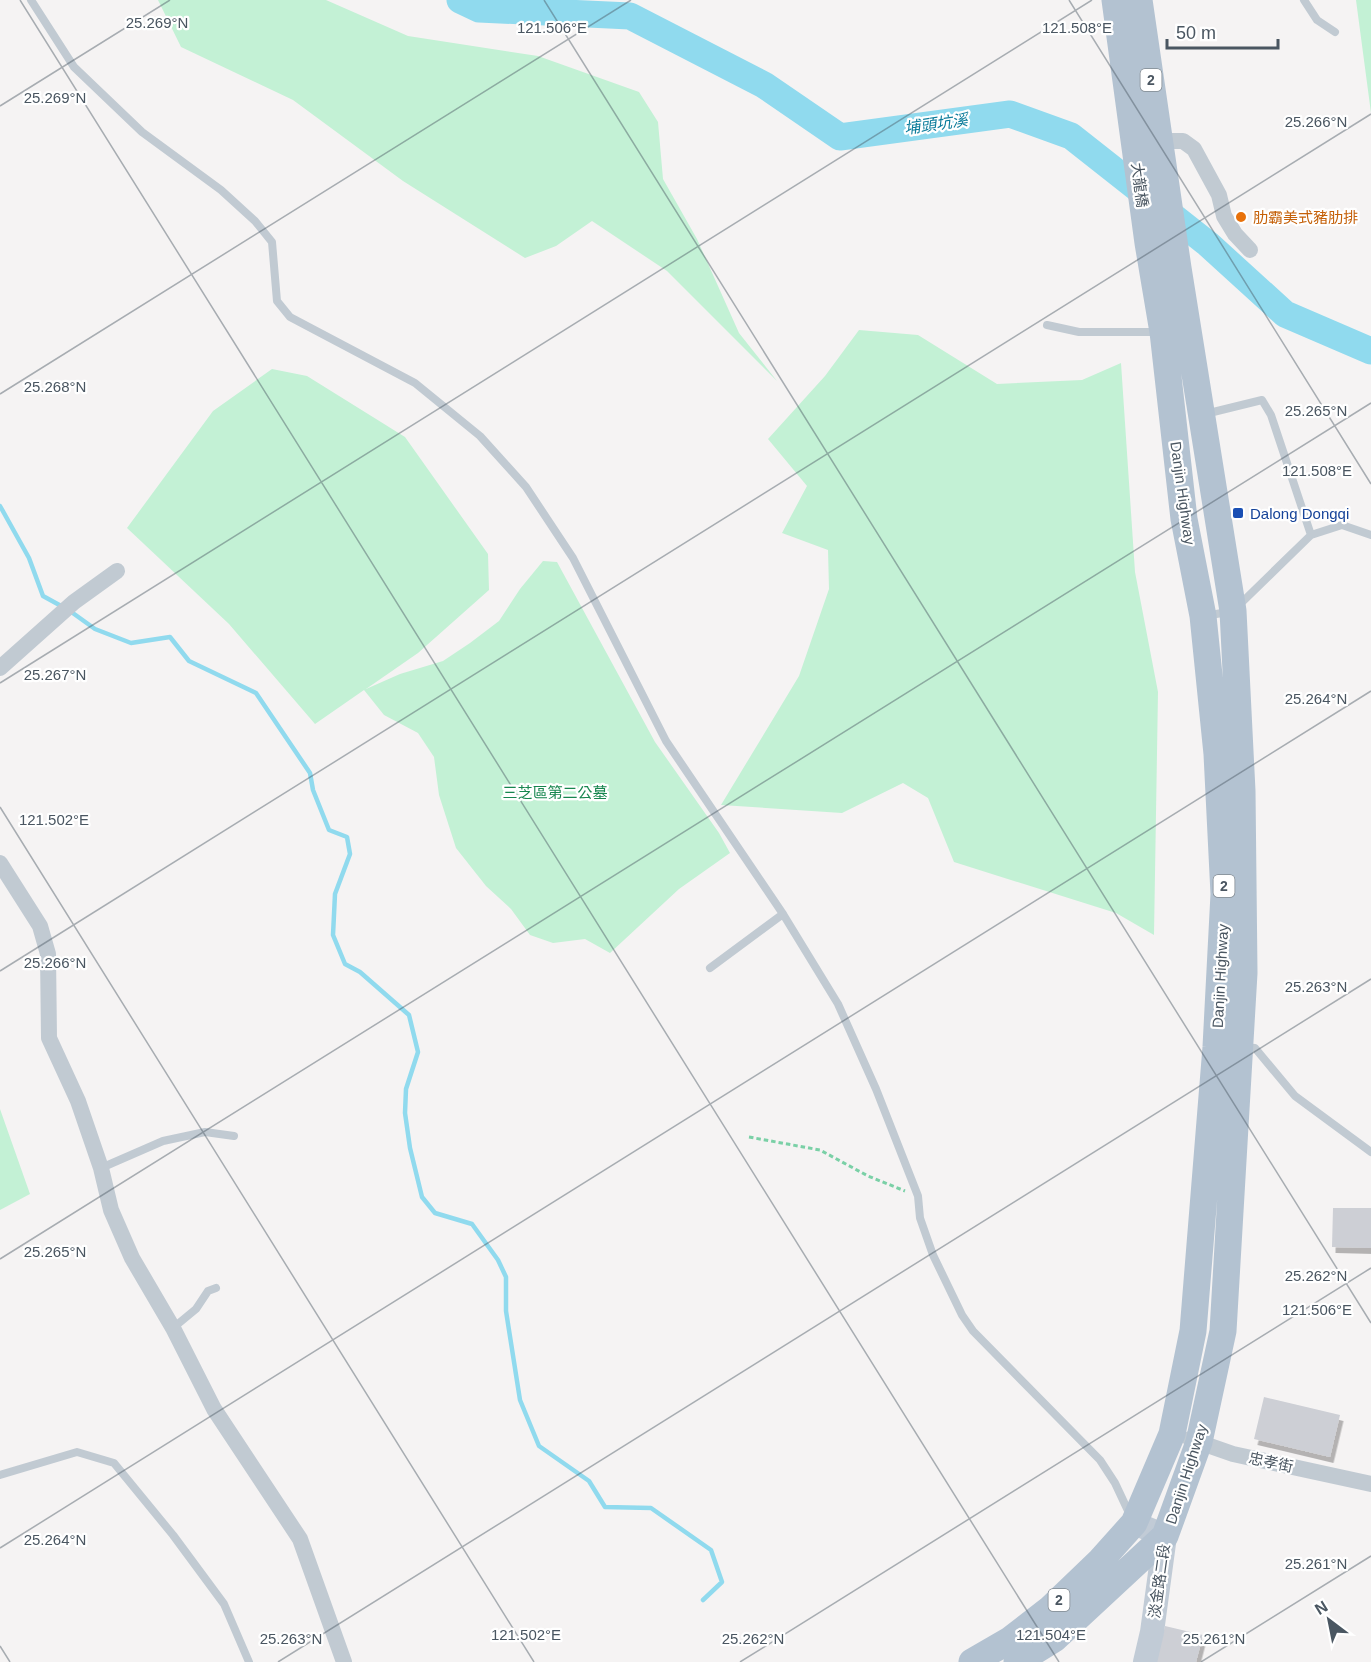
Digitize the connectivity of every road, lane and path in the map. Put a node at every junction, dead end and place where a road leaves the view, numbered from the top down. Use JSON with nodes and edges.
{"nodes":[{"id":1,"x":31,"y":0,"type":"edge"},
{"id":2,"x":1304,"y":0,"type":"edge"},
{"id":3,"x":1136,"y":1,"type":"edge"},
{"id":4,"x":1335,"y":32,"type":"dead end"},
{"id":5,"x":1161,"y":150,"type":"junction"},
{"id":6,"x":1148,"y":243,"type":"joint"},
{"id":7,"x":1250,"y":250,"type":"dead end"},
{"id":8,"x":1178,"y":268,"type":"joint"},
{"id":9,"x":1047,"y":325,"type":"dead end"},
{"id":10,"x":1164,"y":332,"type":"junction"},
{"id":11,"x":1202,"y":414,"type":"junction"},
{"id":12,"x":1311,"y":535,"type":"junction"},
{"id":13,"x":1371,"y":535,"type":"edge"},
{"id":14,"x":117,"y":570,"type":"dead end"},
{"id":15,"x":1233,"y":611,"type":"junction"},
{"id":16,"x":1203,"y":616,"type":"junction"},
{"id":17,"x":0,"y":668,"type":"edge"},
{"id":18,"x":0,"y":863,"type":"edge"},
{"id":19,"x":783,"y":914,"type":"junction"},
{"id":20,"x":710,"y":968,"type":"dead end"},
{"id":21,"x":1227,"y":1047,"type":"junction"},
{"id":22,"x":234,"y":1136,"type":"dead end"},
{"id":23,"x":749,"y":1137,"type":"dead end"},
{"id":24,"x":1371,"y":1152,"type":"edge"},
{"id":25,"x":102,"y":1168,"type":"junction"},
{"id":26,"x":918,"y":1196,"type":"junction"},
{"id":27,"x":216,"y":1288,"type":"dead end"},
{"id":28,"x":173,"y":1328,"type":"junction"},
{"id":29,"x":1172,"y":1434,"type":"junction"},
{"id":30,"x":1199,"y":1442,"type":"junction"},
{"id":31,"x":0,"y":1475,"type":"edge"},
{"id":32,"x":1371,"y":1484,"type":"edge"},
{"id":33,"x":1134,"y":1523,"type":"junction"},
{"id":34,"x":1158,"y":1542,"type":"junction"},
{"id":35,"x":249,"y":1662,"type":"edge"},
{"id":36,"x":344,"y":1662,"type":"edge"},
{"id":37,"x":972,"y":1662,"type":"edge"},
{"id":38,"x":1017,"y":1662,"type":"edge"},
{"id":39,"x":1129,"y":1662,"type":"edge"},
{"id":40,"x":1145,"y":1662,"type":"edge"}],
"edges":[{"from":1,"to":19,"type":"lane"},
{"from":2,"to":4,"type":"lane"},
{"from":3,"to":5,"type":"main road","number":"2"},
{"from":3,"to":6,"type":"main road","name":"大龍橋","number":"2"},
{"from":5,"to":7,"type":"street"},
{"from":5,"to":8,"type":"main road","name":"大龍橋","number":"2"},
{"from":6,"to":10,"type":"main road","name":"Danjin Highway","number":"2"},
{"from":8,"to":11,"type":"main road","name":"Danjin Highway","number":"2"},
{"from":9,"to":10,"type":"lane"},
{"from":10,"to":16,"type":"main road","name":"Danjin Highway","number":"2"},
{"from":11,"to":12,"type":"lane"},
{"from":11,"to":15,"type":"main road","name":"Danjin Highway","number":"2"},
{"from":12,"to":13,"type":"lane"},
{"from":12,"to":15,"type":"lane"},
{"from":14,"to":17,"type":"street"},
{"from":15,"to":16,"type":"lane"},
{"from":15,"to":21,"type":"main road","name":"Danjin Highway","number":"2"},
{"from":16,"to":21,"type":"main road","name":"Danjin Highway","number":"2"},
{"from":18,"to":25,"type":"street"},
{"from":19,"to":20,"type":"lane"},
{"from":19,"to":26,"type":"lane"},
{"from":21,"to":24,"type":"lane"},
{"from":21,"to":29,"type":"main road","name":"Danjin Highway","number":"2"},
{"from":21,"to":30,"type":"main road","name":"Danjin Highway","number":"2"},
{"from":22,"to":25,"type":"lane"},
{"from":23,"to":26,"type":"path"},
{"from":25,"to":28,"type":"street"},
{"from":26,"to":33,"type":"lane"},
{"from":27,"to":28,"type":"lane"},
{"from":28,"to":36,"type":"street"},
{"from":29,"to":30,"type":"street","name":"忠孝街"},
{"from":29,"to":33,"type":"main road","name":"Danjin Highway","number":"2"},
{"from":30,"to":32,"type":"street","name":"忠孝街"},
{"from":30,"to":34,"type":"main road","name":"Danjin Highway","number":"2"},
{"from":31,"to":35,"type":"lane"},
{"from":33,"to":34,"type":"main road","name":"淡金路二段"},
{"from":33,"to":37,"type":"main road","number":"2"},
{"from":34,"to":38,"type":"main road","number":"2"},
{"from":34,"to":39,"type":"main road","name":"淡金路二段"},
{"from":34,"to":40,"type":"main road","name":"淡金路二段"}]}
